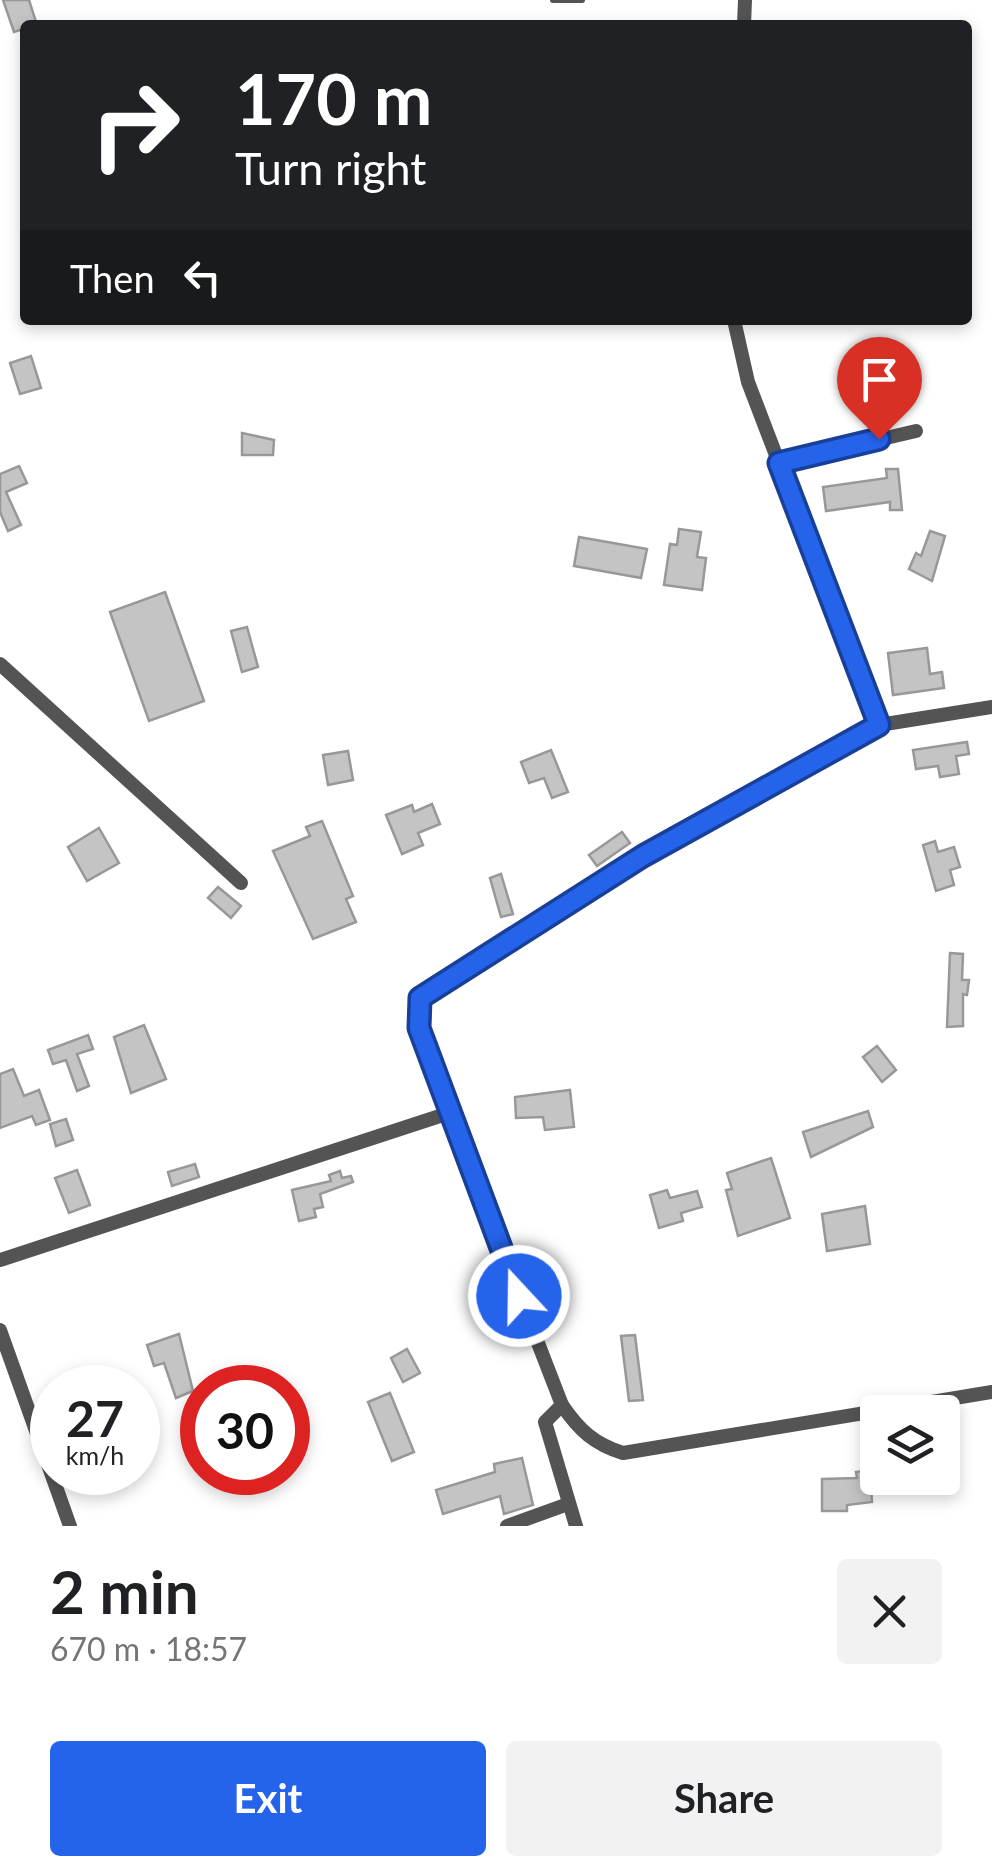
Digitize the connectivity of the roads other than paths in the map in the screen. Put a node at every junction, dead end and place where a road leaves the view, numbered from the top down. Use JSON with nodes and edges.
{"nodes":[{"id":1,"x":553,"y":0,"type":"edge"},
{"id":2,"x":582,"y":0,"type":"edge"},
{"id":3,"x":735,"y":325,"type":"edge"},
{"id":4,"x":916,"y":431,"type":"dead end"},
{"id":5,"x":779,"y":463,"type":"junction"},
{"id":6,"x":0,"y":664,"type":"edge"},
{"id":7,"x":992,"y":707,"type":"edge"},
{"id":8,"x":879,"y":725,"type":"junction"},
{"id":9,"x":241,"y":883,"type":"dead end"},
{"id":10,"x":449,"y":1114,"type":"junction"},
{"id":11,"x":0,"y":1260,"type":"edge"},
{"id":12,"x":0,"y":1330,"type":"edge"},
{"id":13,"x":992,"y":1392,"type":"edge"},
{"id":14,"x":562,"y":1405,"type":"junction"},
{"id":15,"x":546,"y":1422,"type":"junction"},
{"id":16,"x":579,"y":1430,"type":"junction"},
{"id":17,"x":568,"y":1504,"type":"junction"},
{"id":18,"x":70,"y":1526,"type":"edge"},
{"id":19,"x":507,"y":1526,"type":"edge"},
{"id":20,"x":576,"y":1526,"type":"edge"}],
"edges":[{"from":1,"to":2,"type":"lane"},
{"from":3,"to":5,"type":"street"},
{"from":4,"to":5,"type":"street"},
{"from":5,"to":8,"type":"street"},
{"from":6,"to":9,"type":"street"},
{"from":7,"to":8,"type":"street"},
{"from":8,"to":10,"type":"street"},
{"from":10,"to":11,"type":"street"},
{"from":10,"to":14,"type":"street"},
{"from":12,"to":18,"type":"street"},
{"from":13,"to":16,"type":"street"},
{"from":14,"to":15,"type":"street"},
{"from":14,"to":16,"type":"street"},
{"from":15,"to":16,"type":"street"},
{"from":15,"to":17,"type":"street"},
{"from":17,"to":19,"type":"street"},
{"from":17,"to":20,"type":"street"}]}
